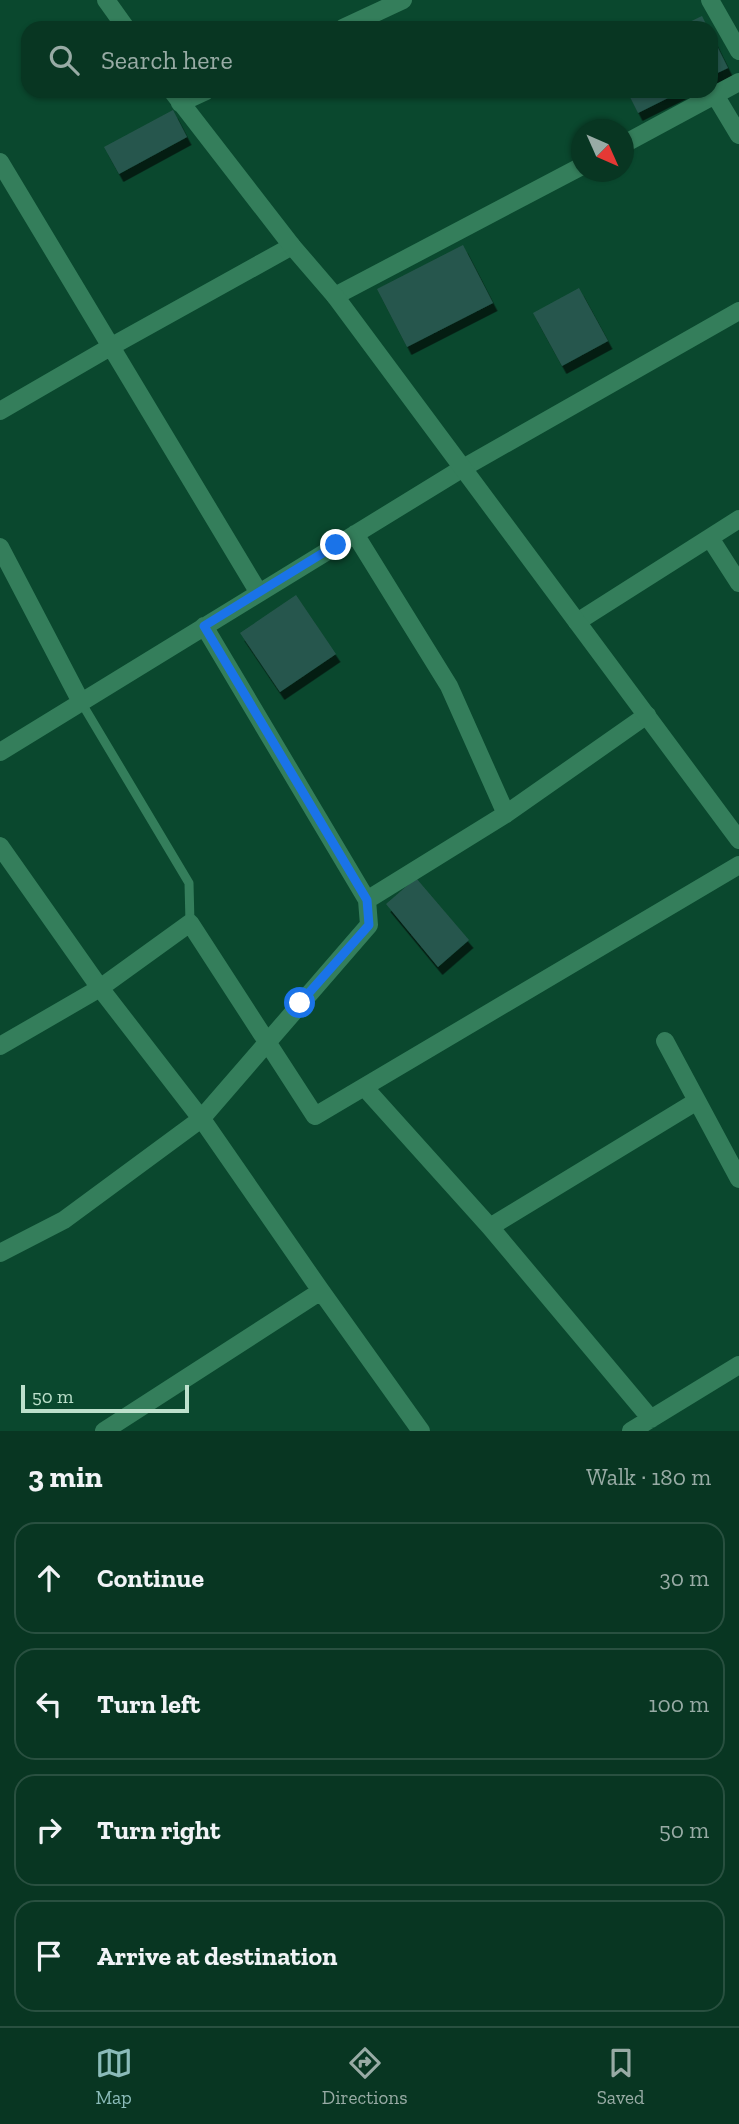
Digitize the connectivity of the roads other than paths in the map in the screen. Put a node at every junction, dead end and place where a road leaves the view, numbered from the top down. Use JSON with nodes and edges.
{"nodes":[{"id":1,"x":106,"y":0,"type":"edge"},
{"id":2,"x":403,"y":0,"type":"edge"},
{"id":3,"x":710,"y":0,"type":"edge"},
{"id":4,"x":121,"y":21,"type":"edge"},
{"id":5,"x":358,"y":21,"type":"edge"},
{"id":6,"x":739,"y":51,"type":"edge"},
{"id":7,"x":739,"y":82,"type":"edge"},
{"id":8,"x":718,"y":93,"type":"edge"},
{"id":9,"x":177,"y":98,"type":"edge"},
{"id":10,"x":709,"y":98,"type":"edge"},
{"id":11,"x":717,"y":98,"type":"edge"},
{"id":12,"x":739,"y":135,"type":"edge"},
{"id":13,"x":634,"y":139,"type":"edge"},
{"id":14,"x":0,"y":162,"type":"edge"},
{"id":15,"x":571,"y":172,"type":"edge"},
{"id":16,"x":292,"y":246,"type":"junction"},
{"id":17,"x":335,"y":296,"type":"junction"},
{"id":18,"x":739,"y":311,"type":"edge"},
{"id":19,"x":112,"y":346,"type":"junction"},
{"id":20,"x":0,"y":411,"type":"edge"},
{"id":21,"x":463,"y":468,"type":"junction"},
{"id":22,"x":739,"y":519,"type":"edge"},
{"id":23,"x":355,"y":534,"type":"junction"},
{"id":24,"x":710,"y":538,"type":"junction"},
{"id":25,"x":0,"y":547,"type":"edge"},
{"id":26,"x":739,"y":583,"type":"edge"},
{"id":27,"x":259,"y":593,"type":"junction"},
{"id":28,"x":577,"y":622,"type":"junction"},
{"id":29,"x":204,"y":626,"type":"junction"},
{"id":30,"x":81,"y":702,"type":"junction"},
{"id":31,"x":647,"y":715,"type":"junction"},
{"id":32,"x":0,"y":752,"type":"edge"},
{"id":33,"x":506,"y":814,"type":"junction"},
{"id":34,"x":739,"y":840,"type":"edge"},
{"id":35,"x":0,"y":846,"type":"edge"},
{"id":36,"x":739,"y":865,"type":"edge"},
{"id":37,"x":367,"y":900,"type":"junction"},
{"id":38,"x":190,"y":923,"type":"junction"},
{"id":39,"x":100,"y":988,"type":"junction"},
{"id":40,"x":665,"y":1041,"type":"dead end"},
{"id":41,"x":266,"y":1042,"type":"junction"},
{"id":42,"x":0,"y":1046,"type":"edge"},
{"id":43,"x":365,"y":1088,"type":"junction"},
{"id":44,"x":697,"y":1101,"type":"junction"},
{"id":45,"x":201,"y":1119,"type":"junction"},
{"id":46,"x":739,"y":1179,"type":"edge"},
{"id":47,"x":490,"y":1227,"type":"junction"},
{"id":48,"x":0,"y":1253,"type":"edge"},
{"id":49,"x":321,"y":1291,"type":"junction"},
{"id":50,"x":739,"y":1365,"type":"edge"},
{"id":51,"x":641,"y":1426,"type":"edge"},
{"id":52,"x":104,"y":1431,"type":"edge"},
{"id":53,"x":421,"y":1431,"type":"edge"}],
"edges":[{"from":1,"to":4,"type":"street"},
{"from":2,"to":5,"type":"street"},
{"from":3,"to":6,"type":"street"},
{"from":7,"to":8,"type":"street"},
{"from":9,"to":16,"type":"street"},
{"from":10,"to":13,"type":"street"},
{"from":11,"to":12,"type":"street"},
{"from":14,"to":19,"type":"street"},
{"from":15,"to":17,"type":"street"},
{"from":16,"to":17,"type":"street"},
{"from":16,"to":19,"type":"street"},
{"from":17,"to":21,"type":"street"},
{"from":18,"to":21,"type":"street"},
{"from":19,"to":20,"type":"street"},
{"from":19,"to":27,"type":"street"},
{"from":21,"to":23,"type":"street"},
{"from":21,"to":28,"type":"street"},
{"from":22,"to":24,"type":"street"},
{"from":23,"to":27,"type":"street"},
{"from":23,"to":33,"type":"street"},
{"from":24,"to":26,"type":"street"},
{"from":24,"to":28,"type":"street"},
{"from":25,"to":30,"type":"street"},
{"from":27,"to":29,"type":"street"},
{"from":28,"to":31,"type":"street"},
{"from":29,"to":30,"type":"street"},
{"from":29,"to":37,"type":"street"},
{"from":30,"to":32,"type":"street"},
{"from":30,"to":38,"type":"lane"},
{"from":31,"to":33,"type":"street"},
{"from":31,"to":34,"type":"street"},
{"from":33,"to":37,"type":"street"},
{"from":35,"to":39,"type":"street"},
{"from":36,"to":43,"type":"street"},
{"from":37,"to":41,"type":"street"},
{"from":38,"to":39,"type":"street"},
{"from":38,"to":41,"type":"street"},
{"from":39,"to":42,"type":"street"},
{"from":39,"to":45,"type":"street"},
{"from":40,"to":44,"type":"street"},
{"from":41,"to":43,"type":"street"},
{"from":41,"to":45,"type":"street"},
{"from":43,"to":47,"type":"street"},
{"from":44,"to":46,"type":"street"},
{"from":44,"to":47,"type":"street"},
{"from":45,"to":48,"type":"street"},
{"from":45,"to":49,"type":"street"},
{"from":47,"to":51,"type":"street"},
{"from":49,"to":52,"type":"street"},
{"from":49,"to":53,"type":"street"},
{"from":50,"to":51,"type":"street"}]}
